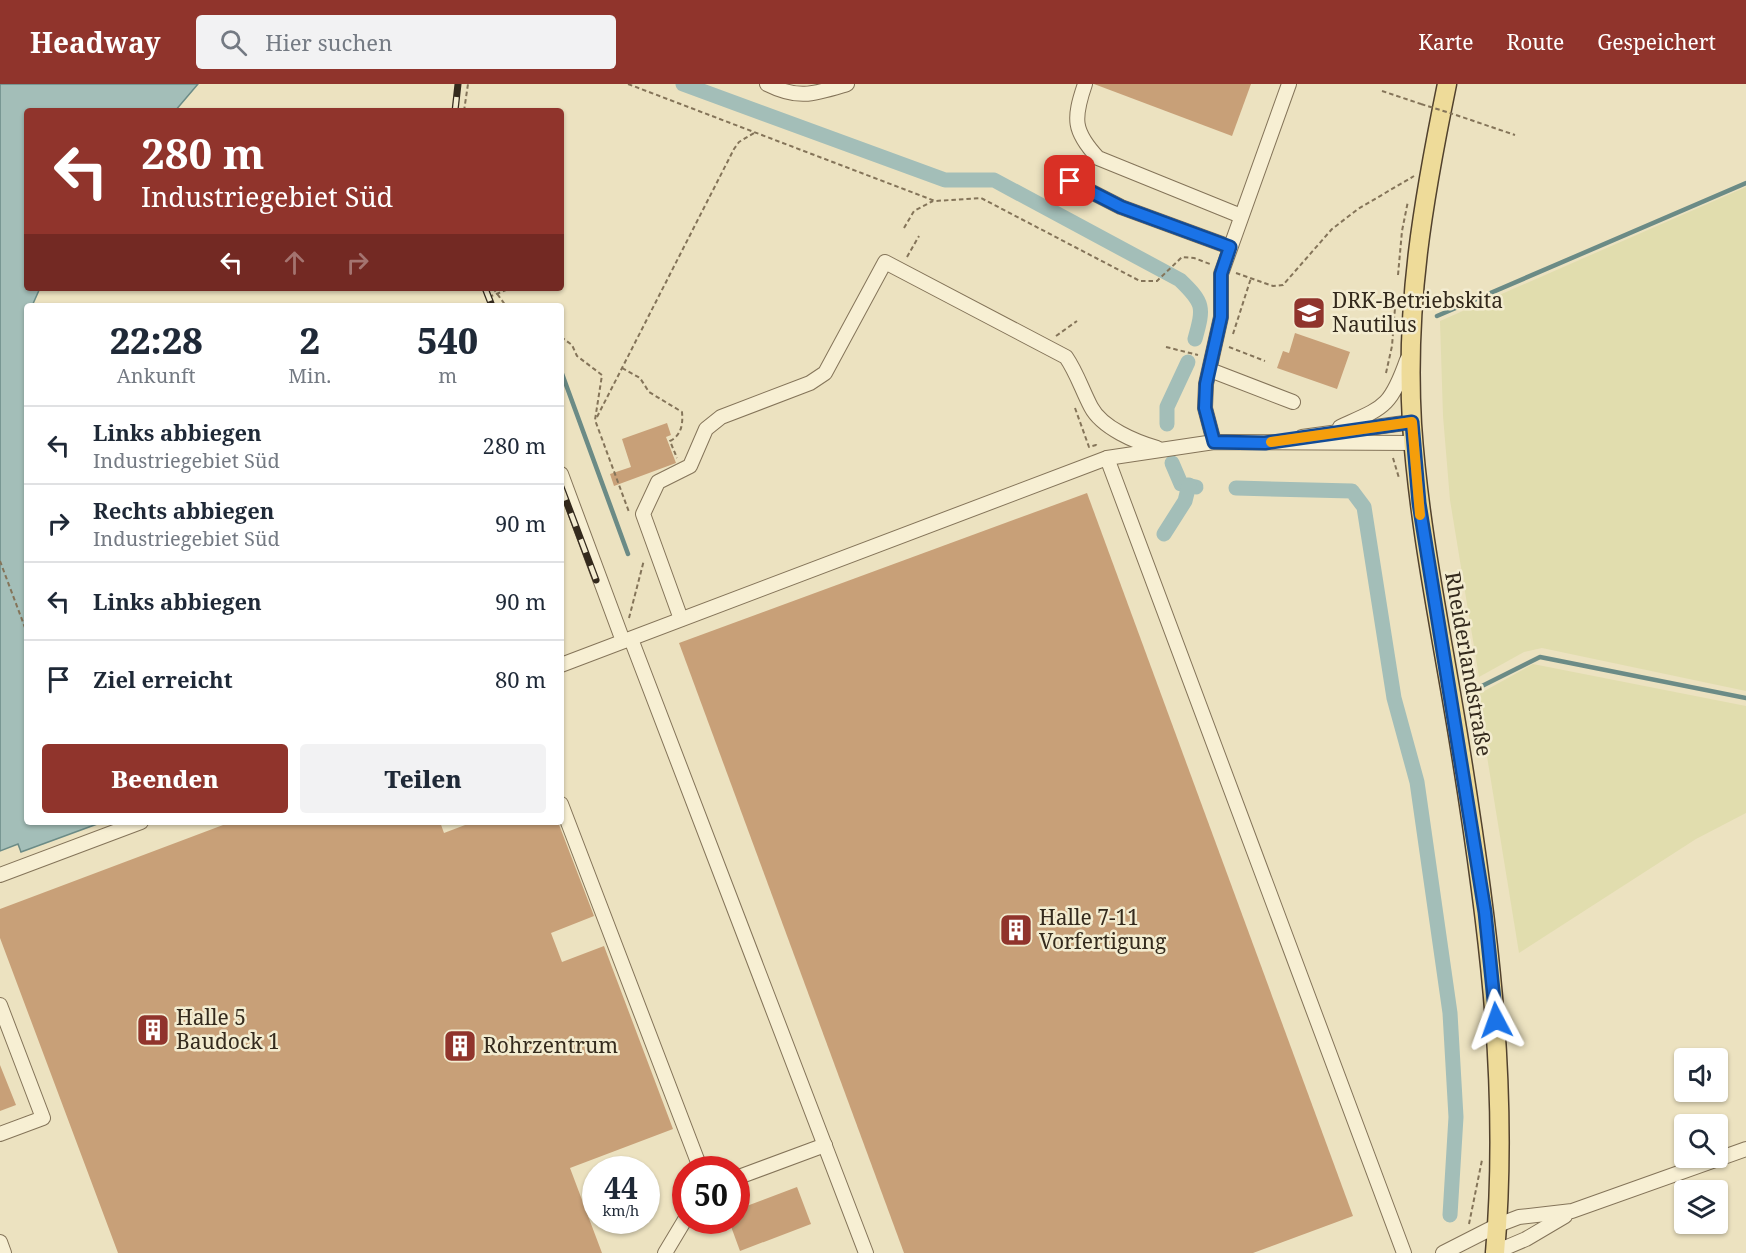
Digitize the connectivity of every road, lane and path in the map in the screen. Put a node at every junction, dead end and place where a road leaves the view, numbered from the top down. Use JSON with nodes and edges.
{"nodes":[{"id":1,"x":468,"y":84,"type":"edge"},
{"id":2,"x":628,"y":84,"type":"edge"},
{"id":3,"x":767,"y":84,"type":"edge"},
{"id":4,"x":847,"y":84,"type":"edge"},
{"id":5,"x":1085,"y":84,"type":"edge"},
{"id":6,"x":1289,"y":84,"type":"edge"},
{"id":7,"x":1446,"y":84,"type":"edge"},
{"id":8,"x":1382,"y":91,"type":"dead end"},
{"id":9,"x":464,"y":108,"type":"edge"},
{"id":10,"x":754,"y":133,"type":"junction"},
{"id":11,"x":1515,"y":135,"type":"dead end"},
{"id":12,"x":1416,"y":174,"type":"dead end"},
{"id":13,"x":1070,"y":181,"type":"dead end"},
{"id":14,"x":935,"y":201,"type":"junction"},
{"id":15,"x":1241,"y":216,"type":"junction"},
{"id":16,"x":904,"y":228,"type":"dead end"},
{"id":17,"x":1230,"y":247,"type":"junction"},
{"id":18,"x":1223,"y":268,"type":"junction"},
{"id":19,"x":494,"y":291,"type":"edge"},
{"id":20,"x":504,"y":291,"type":"edge"},
{"id":21,"x":496,"y":294,"type":"junction"},
{"id":22,"x":489,"y":297,"type":"dead end"},
{"id":23,"x":504,"y":303,"type":"edge"},
{"id":24,"x":564,"y":339,"type":"edge"},
{"id":25,"x":1166,"y":347,"type":"dead end"},
{"id":26,"x":1229,"y":347,"type":"dead end"},
{"id":27,"x":1410,"y":350,"type":"junction"},
{"id":28,"x":1202,"y":356,"type":"dead end"},
{"id":29,"x":1265,"y":361,"type":"dead end"},
{"id":30,"x":622,"y":368,"type":"junction"},
{"id":31,"x":1210,"y":370,"type":"junction"},
{"id":32,"x":1293,"y":402,"type":"dead end"},
{"id":33,"x":1075,"y":408,"type":"dead end"},
{"id":34,"x":595,"y":420,"type":"junction"},
{"id":35,"x":1412,"y":422,"type":"junction"},
{"id":36,"x":1328,"y":433,"type":"junction"},
{"id":37,"x":1214,"y":442,"type":"junction"},
{"id":38,"x":1265,"y":443,"type":"junction"},
{"id":39,"x":1414,"y":443,"type":"junction"},
{"id":40,"x":1394,"y":444,"type":"junction"},
{"id":41,"x":1162,"y":450,"type":"junction"},
{"id":42,"x":1107,"y":458,"type":"junction"},
{"id":43,"x":681,"y":470,"type":"junction"},
{"id":44,"x":564,"y":482,"type":"edge"},
{"id":45,"x":1402,"y":484,"type":"dead end"},
{"id":46,"x":631,"y":516,"type":"dead end"},
{"id":47,"x":645,"y":555,"type":"dead end"},
{"id":48,"x":0,"y":561,"type":"edge"},
{"id":49,"x":681,"y":619,"type":"junction"},
{"id":50,"x":24,"y":625,"type":"edge"},
{"id":51,"x":627,"y":640,"type":"junction"},
{"id":52,"x":564,"y":664,"type":"edge"},
{"id":53,"x":564,"y":812,"type":"edge"},
{"id":54,"x":133,"y":825,"type":"edge"},
{"id":55,"x":0,"y":875,"type":"edge"},
{"id":56,"x":0,"y":1005,"type":"edge"},
{"id":57,"x":0,"y":1134,"type":"edge"},
{"id":58,"x":825,"y":1145,"type":"junction"},
{"id":59,"x":1746,"y":1149,"type":"edge"},
{"id":60,"x":696,"y":1156,"type":"edge"},
{"id":61,"x":1482,"y":1160,"type":"dead end"},
{"id":62,"x":750,"y":1173,"type":"edge"},
{"id":63,"x":1572,"y":1211,"type":"junction"},
{"id":64,"x":1498,"y":1225,"type":"junction"},
{"id":65,"x":676,"y":1234,"type":"edge"},
{"id":66,"x":1471,"y":1237,"type":"junction"},
{"id":67,"x":0,"y":1242,"type":"edge"},
{"id":68,"x":4,"y":1253,"type":"edge"},
{"id":69,"x":665,"y":1253,"type":"edge"},
{"id":70,"x":866,"y":1253,"type":"edge"},
{"id":71,"x":1404,"y":1253,"type":"edge"},
{"id":72,"x":1443,"y":1253,"type":"edge"},
{"id":73,"x":1494,"y":1253,"type":"edge"}],
"edges":[{"from":1,"to":9,"type":"path"},
{"from":2,"to":10,"type":"path"},
{"from":3,"to":4,"type":"lane"},
{"from":5,"to":15,"type":"lane"},
{"from":6,"to":15,"type":"lane"},
{"from":7,"to":27,"type":"main road","name":"Rheiderlandstraße"},
{"from":8,"to":11,"type":"path","bridge":true},
{"from":10,"to":14,"type":"path"},
{"from":10,"to":30,"type":"path"},
{"from":12,"to":18,"type":"path"},
{"from":13,"to":17,"type":"lane"},
{"from":14,"to":16,"type":"path"},
{"from":14,"to":18,"type":"path"},
{"from":15,"to":17,"type":"lane"},
{"from":17,"to":18,"type":"lane"},
{"from":18,"to":31,"type":"lane"},
{"from":19,"to":21,"type":"path"},
{"from":20,"to":21,"type":"path"},
{"from":21,"to":22,"type":"path"},
{"from":21,"to":23,"type":"path"},
{"from":24,"to":34,"type":"path"},
{"from":25,"to":28,"type":"path"},
{"from":26,"to":29,"type":"path"},
{"from":27,"to":35,"type":"main road","name":"Rheiderlandstraße"},
{"from":27,"to":36,"type":"lane"},
{"from":30,"to":34,"type":"path"},
{"from":30,"to":43,"type":"path"},
{"from":31,"to":32,"type":"lane"},
{"from":31,"to":37,"type":"lane"},
{"from":33,"to":42,"type":"path"},
{"from":34,"to":46,"type":"path"},
{"from":35,"to":36,"type":"lane"},
{"from":35,"to":39,"type":"main road","name":"Rheiderlandstraße"},
{"from":36,"to":38,"type":"lane"},
{"from":37,"to":38,"type":"lane"},
{"from":37,"to":41,"type":"lane"},
{"from":38,"to":40,"type":"lane"},
{"from":39,"to":40,"type":"lane"},
{"from":39,"to":64,"type":"main road","name":"Rheiderlandstraße"},
{"from":40,"to":45,"type":"path"},
{"from":41,"to":42,"type":"lane"},
{"from":41,"to":43,"type":"lane"},
{"from":42,"to":49,"type":"lane"},
{"from":42,"to":71,"type":"lane"},
{"from":43,"to":49,"type":"lane"},
{"from":44,"to":51,"type":"lane"},
{"from":47,"to":51,"type":"path"},
{"from":48,"to":50,"type":"path"},
{"from":49,"to":51,"type":"lane"},
{"from":51,"to":52,"type":"lane"},
{"from":51,"to":58,"type":"lane"},
{"from":53,"to":60,"type":"lane"},
{"from":54,"to":55,"type":"lane"},
{"from":56,"to":57,"type":"lane"},
{"from":58,"to":62,"type":"lane"},
{"from":58,"to":70,"type":"lane"},
{"from":59,"to":63,"type":"lane"},
{"from":61,"to":66,"type":"path"},
{"from":63,"to":64,"type":"lane"},
{"from":63,"to":73,"type":"lane"},
{"from":64,"to":66,"type":"lane"},
{"from":64,"to":73,"type":"main road","name":"Rheiderlandstraße"},
{"from":65,"to":69,"type":"lane"},
{"from":66,"to":72,"type":"lane"},
{"from":67,"to":68,"type":"lane"}]}
